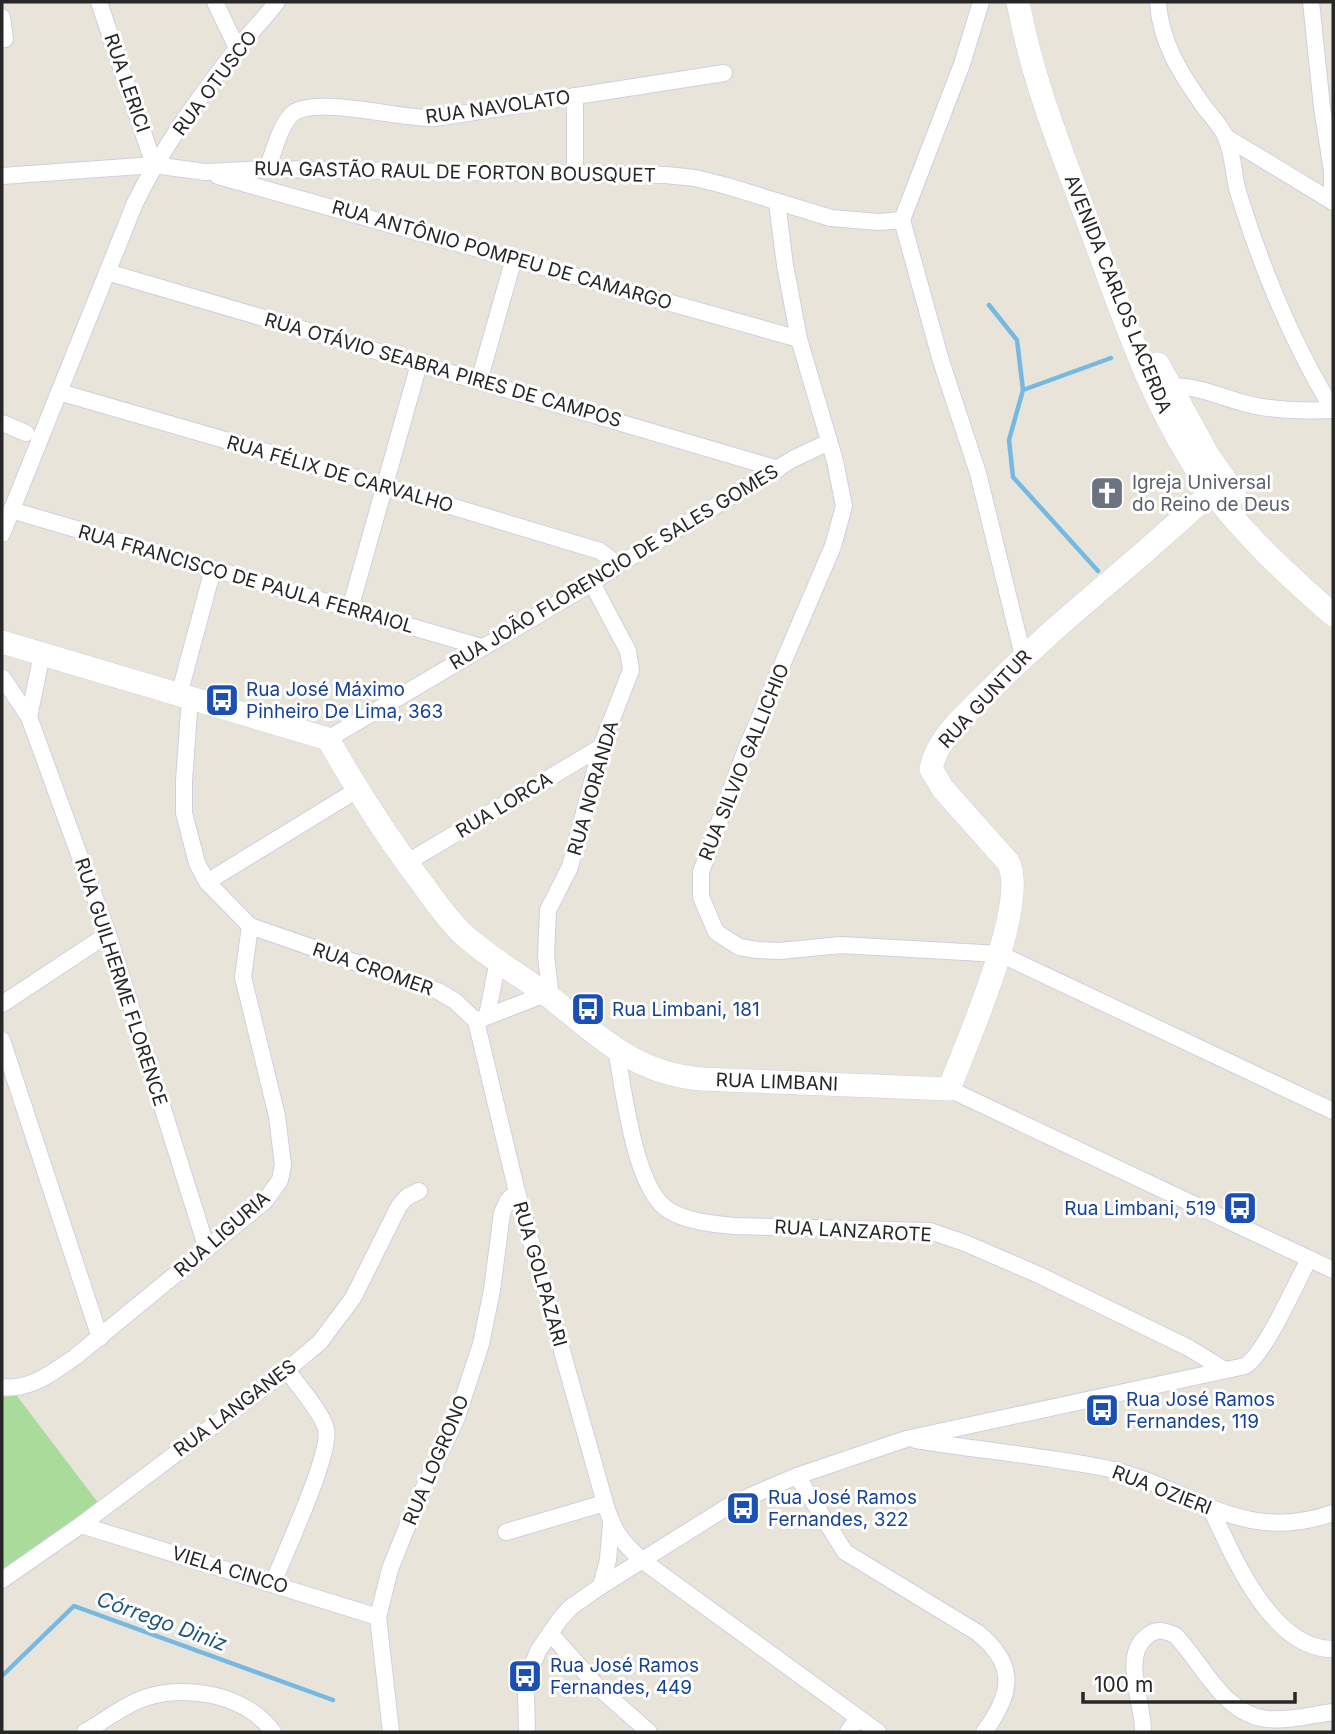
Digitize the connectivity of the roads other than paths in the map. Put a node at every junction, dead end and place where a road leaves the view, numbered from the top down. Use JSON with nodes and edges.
{"nodes":[{"id":1,"x":99,"y":2,"type":"edge"},
{"id":2,"x":215,"y":2,"type":"edge"},
{"id":3,"x":277,"y":2,"type":"edge"},
{"id":4,"x":981,"y":2,"type":"edge"},
{"id":5,"x":1018,"y":2,"type":"edge"},
{"id":6,"x":1034,"y":2,"type":"edge"},
{"id":7,"x":1158,"y":2,"type":"edge"},
{"id":8,"x":1311,"y":2,"type":"edge"},
{"id":9,"x":2,"y":17,"type":"edge"},
{"id":10,"x":5,"y":39,"type":"dead end"},
{"id":11,"x":237,"y":48,"type":"junction"},
{"id":12,"x":724,"y":73,"type":"dead end"},
{"id":13,"x":575,"y":96,"type":"junction"},
{"id":14,"x":1226,"y":137,"type":"junction"},
{"id":15,"x":154,"y":165,"type":"junction"},
{"id":16,"x":267,"y":169,"type":"junction"},
{"id":17,"x":205,"y":172,"type":"junction"},
{"id":18,"x":575,"y":172,"type":"junction"},
{"id":19,"x":2,"y":177,"type":"edge"},
{"id":20,"x":777,"y":202,"type":"junction"},
{"id":21,"x":1333,"y":202,"type":"edge"},
{"id":22,"x":902,"y":220,"type":"junction"},
{"id":23,"x":514,"y":258,"type":"junction"},
{"id":24,"x":107,"y":272,"type":"junction"},
{"id":25,"x":799,"y":339,"type":"junction"},
{"id":26,"x":419,"y":364,"type":"junction"},
{"id":27,"x":479,"y":381,"type":"junction"},
{"id":28,"x":1162,"y":388,"type":"junction"},
{"id":29,"x":59,"y":392,"type":"junction"},
{"id":30,"x":1333,"y":410,"type":"edge"},
{"id":31,"x":2,"y":423,"type":"edge"},
{"id":32,"x":26,"y":433,"type":"dead end"},
{"id":33,"x":829,"y":442,"type":"junction"},
{"id":34,"x":778,"y":469,"type":"junction"},
{"id":35,"x":384,"y":486,"type":"junction"},
{"id":36,"x":1219,"y":486,"type":"junction"},
{"id":37,"x":11,"y":510,"type":"junction"},
{"id":38,"x":2,"y":534,"type":"edge"},
{"id":39,"x":618,"y":565,"type":"junction"},
{"id":40,"x":213,"y":569,"type":"junction"},
{"id":41,"x":592,"y":583,"type":"junction"},
{"id":42,"x":1333,"y":597,"type":"edge"},
{"id":43,"x":350,"y":609,"type":"junction"},
{"id":44,"x":1333,"y":615,"type":"edge"},
{"id":45,"x":2,"y":642,"type":"edge"},
{"id":46,"x":481,"y":647,"type":"junction"},
{"id":47,"x":42,"y":654,"type":"junction"},
{"id":48,"x":1023,"y":656,"type":"junction"},
{"id":49,"x":2,"y":677,"type":"edge"},
{"id":50,"x":184,"y":697,"type":"junction"},
{"id":51,"x":29,"y":717,"type":"junction"},
{"id":52,"x":328,"y":739,"type":"junction"},
{"id":53,"x":601,"y":747,"type":"junction"},
{"id":54,"x":357,"y":790,"type":"junction"},
{"id":55,"x":406,"y":863,"type":"junction"},
{"id":56,"x":207,"y":882,"type":"junction"},
{"id":57,"x":250,"y":926,"type":"junction"},
{"id":58,"x":108,"y":934,"type":"junction"},
{"id":59,"x":1000,"y":954,"type":"junction"},
{"id":60,"x":498,"y":960,"type":"junction"},
{"id":61,"x":548,"y":996,"type":"junction"},
{"id":62,"x":2,"y":1004,"type":"edge"},
{"id":63,"x":481,"y":1019,"type":"junction"},
{"id":64,"x":2,"y":1040,"type":"edge"},
{"id":65,"x":616,"y":1050,"type":"junction"},
{"id":66,"x":949,"y":1089,"type":"junction"},
{"id":67,"x":1333,"y":1111,"type":"edge"},
{"id":68,"x":419,"y":1191,"type":"dead end"},
{"id":69,"x":517,"y":1192,"type":"junction"},
{"id":70,"x":207,"y":1249,"type":"junction"},
{"id":71,"x":1309,"y":1259,"type":"junction"},
{"id":72,"x":1333,"y":1270,"type":"edge"},
{"id":73,"x":100,"y":1338,"type":"junction"},
{"id":74,"x":1223,"y":1369,"type":"junction"},
{"id":75,"x":286,"y":1370,"type":"junction"},
{"id":76,"x":2,"y":1387,"type":"edge"},
{"id":77,"x":906,"y":1439,"type":"junction"},
{"id":78,"x":797,"y":1476,"type":"junction"},
{"id":79,"x":605,"y":1503,"type":"junction"},
{"id":80,"x":1211,"y":1509,"type":"junction"},
{"id":81,"x":1333,"y":1513,"type":"edge"},
{"id":82,"x":611,"y":1524,"type":"junction"},
{"id":83,"x":81,"y":1525,"type":"junction"},
{"id":84,"x":506,"y":1532,"type":"dead end"},
{"id":85,"x":643,"y":1561,"type":"junction"},
{"id":86,"x":2,"y":1580,"type":"edge"},
{"id":87,"x":273,"y":1583,"type":"junction"},
{"id":88,"x":601,"y":1586,"type":"junction"},
{"id":89,"x":377,"y":1617,"type":"junction"},
{"id":90,"x":550,"y":1633,"type":"junction"},
{"id":91,"x":1333,"y":1649,"type":"edge"},
{"id":92,"x":1333,"y":1712,"type":"edge"},
{"id":93,"x":858,"y":1718,"type":"junction"},
{"id":94,"x":85,"y":1732,"type":"edge"},
{"id":95,"x":273,"y":1732,"type":"edge"},
{"id":96,"x":391,"y":1732,"type":"edge"},
{"id":97,"x":527,"y":1732,"type":"edge"},
{"id":98,"x":649,"y":1732,"type":"edge"},
{"id":99,"x":848,"y":1732,"type":"edge"},
{"id":100,"x":878,"y":1732,"type":"edge"},
{"id":101,"x":984,"y":1732,"type":"edge"},
{"id":102,"x":1143,"y":1732,"type":"edge"}],
"edges":[{"from":1,"to":15,"type":"street","name":"RUA LERICI"},
{"from":2,"to":11,"type":"street"},
{"from":3,"to":11,"type":"street","name":"RUA OTUSCO"},
{"from":4,"to":22,"type":"street"},
{"from":5,"to":28,"type":"main road","name":"AVENIDA CARLOS LACERDA"},
{"from":6,"to":28,"type":"main road","name":"AVENIDA CARLOS LACERDA"},
{"from":7,"to":14,"type":"street"},
{"from":8,"to":21,"type":"street"},
{"from":9,"to":10,"type":"street"},
{"from":11,"to":15,"type":"street","name":"RUA OTUSCO"},
{"from":12,"to":13,"type":"street","name":"RUA NAVOLATO"},
{"from":13,"to":16,"type":"street","name":"RUA NAVOLATO"},
{"from":13,"to":18,"type":"street"},
{"from":14,"to":21,"type":"street"},
{"from":14,"to":30,"type":"street"},
{"from":15,"to":17,"type":"street","name":"RUA GASTÃO RAUL DE FORTON BOUSQUET"},
{"from":15,"to":19,"type":"street","name":"RUA GASTÃO RAUL DE FORTON BOUSQUET"},
{"from":15,"to":24,"type":"street","name":"RUA OTUSCO"},
{"from":16,"to":17,"type":"street","name":"RUA GASTÃO RAUL DE FORTON BOUSQUET"},
{"from":16,"to":18,"type":"street","name":"RUA GASTÃO RAUL DE FORTON BOUSQUET"},
{"from":17,"to":23,"type":"street","name":"RUA ANTÔNIO POMPEU DE CAMARGO"},
{"from":18,"to":20,"type":"street","name":"RUA GASTÃO RAUL DE FORTON BOUSQUET"},
{"from":20,"to":22,"type":"street","name":"RUA GASTÃO RAUL DE FORTON BOUSQUET"},
{"from":20,"to":25,"type":"street","name":"RUA SILVIO GALLICHIO"},
{"from":22,"to":48,"type":"street"},
{"from":23,"to":25,"type":"street","name":"RUA ANTÔNIO POMPEU DE CAMARGO"},
{"from":23,"to":27,"type":"street"},
{"from":24,"to":26,"type":"street","name":"RUA OTÁVIO SEABRA PIRES DE CAMPOS"},
{"from":24,"to":29,"type":"street","name":"RUA OTUSCO"},
{"from":25,"to":33,"type":"street","name":"RUA SILVIO GALLICHIO"},
{"from":26,"to":27,"type":"street","name":"RUA OTÁVIO SEABRA PIRES DE CAMPOS"},
{"from":26,"to":35,"type":"street"},
{"from":27,"to":34,"type":"street","name":"RUA OTÁVIO SEABRA PIRES DE CAMPOS"},
{"from":28,"to":30,"type":"street"},
{"from":28,"to":36,"type":"main road","name":"AVENIDA CARLOS LACERDA"},
{"from":29,"to":35,"type":"street","name":"RUA FÉLIX DE CARVALHO"},
{"from":29,"to":37,"type":"street","name":"RUA OTUSCO"},
{"from":31,"to":32,"type":"street"},
{"from":33,"to":34,"type":"street","name":"RUA JOÃO FLORENCIO DE SALES GOMES"},
{"from":33,"to":59,"type":"street","name":"RUA SILVIO GALLICHIO"},
{"from":34,"to":39,"type":"street","name":"RUA JOÃO FLORENCIO DE SALES GOMES"},
{"from":35,"to":39,"type":"street","name":"RUA FÉLIX DE CARVALHO"},
{"from":35,"to":43,"type":"street"},
{"from":36,"to":42,"type":"main road","name":"AVENIDA CARLOS LACERDA"},
{"from":36,"to":44,"type":"main road","name":"AVENIDA CARLOS LACERDA"},
{"from":36,"to":48,"type":"main road","name":"RUA GUNTUR"},
{"from":37,"to":38,"type":"street","name":"RUA OTUSCO"},
{"from":37,"to":40,"type":"street","name":"RUA FRANCISCO DE PAULA FERRAIOL"},
{"from":39,"to":41,"type":"street","name":"RUA JOÃO FLORENCIO DE SALES GOMES"},
{"from":40,"to":43,"type":"street","name":"RUA FRANCISCO DE PAULA FERRAIOL"},
{"from":40,"to":50,"type":"street"},
{"from":41,"to":46,"type":"street","name":"RUA JOÃO FLORENCIO DE SALES GOMES"},
{"from":41,"to":53,"type":"street","name":"RUA NORANDA"},
{"from":43,"to":46,"type":"street","name":"RUA FRANCISCO DE PAULA FERRAIOL"},
{"from":45,"to":47,"type":"main road"},
{"from":46,"to":52,"type":"street","name":"RUA JOÃO FLORENCIO DE SALES GOMES"},
{"from":47,"to":50,"type":"main road"},
{"from":47,"to":51,"type":"street"},
{"from":48,"to":59,"type":"main road","name":"RUA GUNTUR"},
{"from":49,"to":51,"type":"street","name":"RUA GUILHERME FLORENCE"},
{"from":50,"to":52,"type":"main road"},
{"from":50,"to":56,"type":"street"},
{"from":51,"to":58,"type":"street","name":"RUA GUILHERME FLORENCE"},
{"from":52,"to":54,"type":"main road","name":"RUA LIMBANI"},
{"from":53,"to":55,"type":"street","name":"RUA LORCA"},
{"from":53,"to":61,"type":"street","name":"RUA NORANDA"},
{"from":54,"to":55,"type":"main road","name":"RUA LIMBANI"},
{"from":54,"to":56,"type":"street"},
{"from":55,"to":60,"type":"main road","name":"RUA LIMBANI"},
{"from":56,"to":57,"type":"street"},
{"from":57,"to":63,"type":"street","name":"RUA CROMER"},
{"from":57,"to":70,"type":"street","name":"RUA LIGURIA"},
{"from":58,"to":62,"type":"street"},
{"from":58,"to":70,"type":"street","name":"RUA GUILHERME FLORENCE"},
{"from":59,"to":66,"type":"main road","name":"RUA GUNTUR"},
{"from":59,"to":67,"type":"street","name":"RUA SILVIO GALLICHIO"},
{"from":60,"to":61,"type":"main road","name":"RUA LIMBANI"},
{"from":60,"to":63,"type":"street"},
{"from":61,"to":63,"type":"street"},
{"from":61,"to":65,"type":"main road","name":"RUA LIMBANI"},
{"from":63,"to":69,"type":"street","name":"RUA GOLPAZARI"},
{"from":64,"to":73,"type":"street"},
{"from":65,"to":66,"type":"main road","name":"RUA LIMBANI"},
{"from":65,"to":74,"type":"street","name":"RUA LANZAROTE"},
{"from":66,"to":71,"type":"street","name":"RUA LIMBANI"},
{"from":68,"to":75,"type":"street","name":"RUA LANGANES"},
{"from":69,"to":79,"type":"street","name":"RUA GOLPAZARI"},
{"from":69,"to":89,"type":"street","name":"RUA LOGRONO"},
{"from":70,"to":73,"type":"street","name":"RUA LIGURIA"},
{"from":71,"to":72,"type":"street","name":"RUA LIMBANI"},
{"from":71,"to":74,"type":"street"},
{"from":73,"to":76,"type":"street","name":"RUA LIGURIA"},
{"from":74,"to":77,"type":"street"},
{"from":75,"to":83,"type":"street","name":"RUA LANGANES"},
{"from":75,"to":87,"type":"street"},
{"from":77,"to":78,"type":"street"},
{"from":77,"to":80,"type":"street","name":"RUA OZIERI"},
{"from":78,"to":85,"type":"street"},
{"from":78,"to":101,"type":"street"},
{"from":79,"to":82,"type":"street","name":"RUA GOLPAZARI"},
{"from":79,"to":84,"type":"street"},
{"from":80,"to":81,"type":"street","name":"RUA OZIERI"},
{"from":80,"to":91,"type":"street"},
{"from":82,"to":85,"type":"street","name":"RUA GOLPAZARI"},
{"from":82,"to":88,"type":"street","name":"RUA GOLPAZARI"},
{"from":83,"to":86,"type":"street","name":"RUA LANGANES"},
{"from":83,"to":87,"type":"street","name":"VIELA CINCO"},
{"from":85,"to":88,"type":"street"},
{"from":85,"to":93,"type":"street","name":"RUA GOLPAZARI"},
{"from":87,"to":89,"type":"street","name":"VIELA CINCO"},
{"from":88,"to":90,"type":"street"},
{"from":89,"to":96,"type":"street","name":"RUA LOGRONO"},
{"from":90,"to":97,"type":"street"},
{"from":90,"to":98,"type":"street"},
{"from":92,"to":102,"type":"street"},
{"from":93,"to":99,"type":"street"},
{"from":93,"to":100,"type":"street","name":"RUA GOLPAZARI"},
{"from":94,"to":95,"type":"street"}]}
